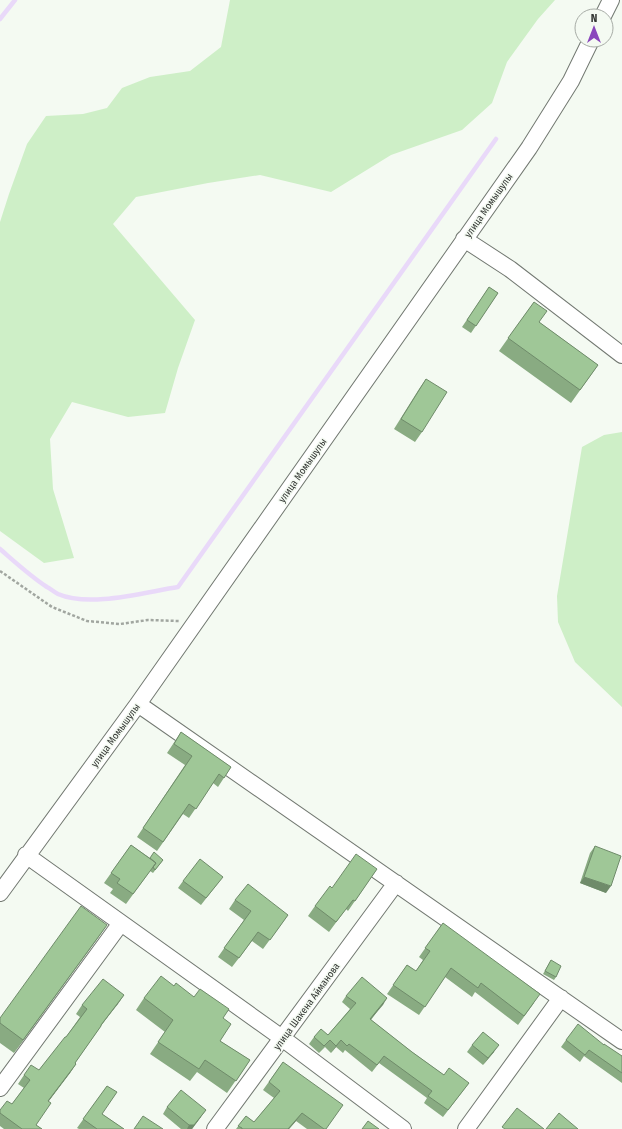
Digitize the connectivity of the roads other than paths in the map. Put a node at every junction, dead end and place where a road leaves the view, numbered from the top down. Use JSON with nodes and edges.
{"nodes":[{"id":1,"x":588,"y":48,"type":"edge"},
{"id":2,"x":464,"y":239,"type":"junction"},
{"id":3,"x":622,"y":355,"type":"edge"},
{"id":4,"x":138,"y":704,"type":"junction"},
{"id":5,"x":26,"y":855,"type":"junction"},
{"id":6,"x":396,"y":883,"type":"junction"},
{"id":7,"x":0,"y":893,"type":"edge"},
{"id":8,"x":121,"y":923,"type":"junction"},
{"id":9,"x":561,"y":998,"type":"junction"},
{"id":10,"x":282,"y":1038,"type":"junction"},
{"id":11,"x":622,"y":1041,"type":"edge"},
{"id":12,"x":0,"y":1088,"type":"edge"},
{"id":13,"x":215,"y":1129,"type":"edge"},
{"id":14,"x":402,"y":1129,"type":"edge"},
{"id":15,"x":466,"y":1129,"type":"edge"}],
"edges":[{"from":1,"to":2,"type":"street","name":"улица Момышулы"},
{"from":2,"to":3,"type":"street"},
{"from":2,"to":4,"type":"street","name":"улица Момышулы"},
{"from":4,"to":5,"type":"street","name":"улица Момышулы"},
{"from":4,"to":6,"type":"street"},
{"from":5,"to":7,"type":"street","name":"улица Момышулы"},
{"from":5,"to":8,"type":"street"},
{"from":6,"to":9,"type":"street"},
{"from":6,"to":10,"type":"street","name":"улица Шакена Айманова"},
{"from":8,"to":10,"type":"street"},
{"from":8,"to":12,"type":"street"},
{"from":9,"to":11,"type":"street"},
{"from":9,"to":15,"type":"street"},
{"from":10,"to":13,"type":"street","name":"улица Шакена Айманова"},
{"from":10,"to":14,"type":"street"}]}
